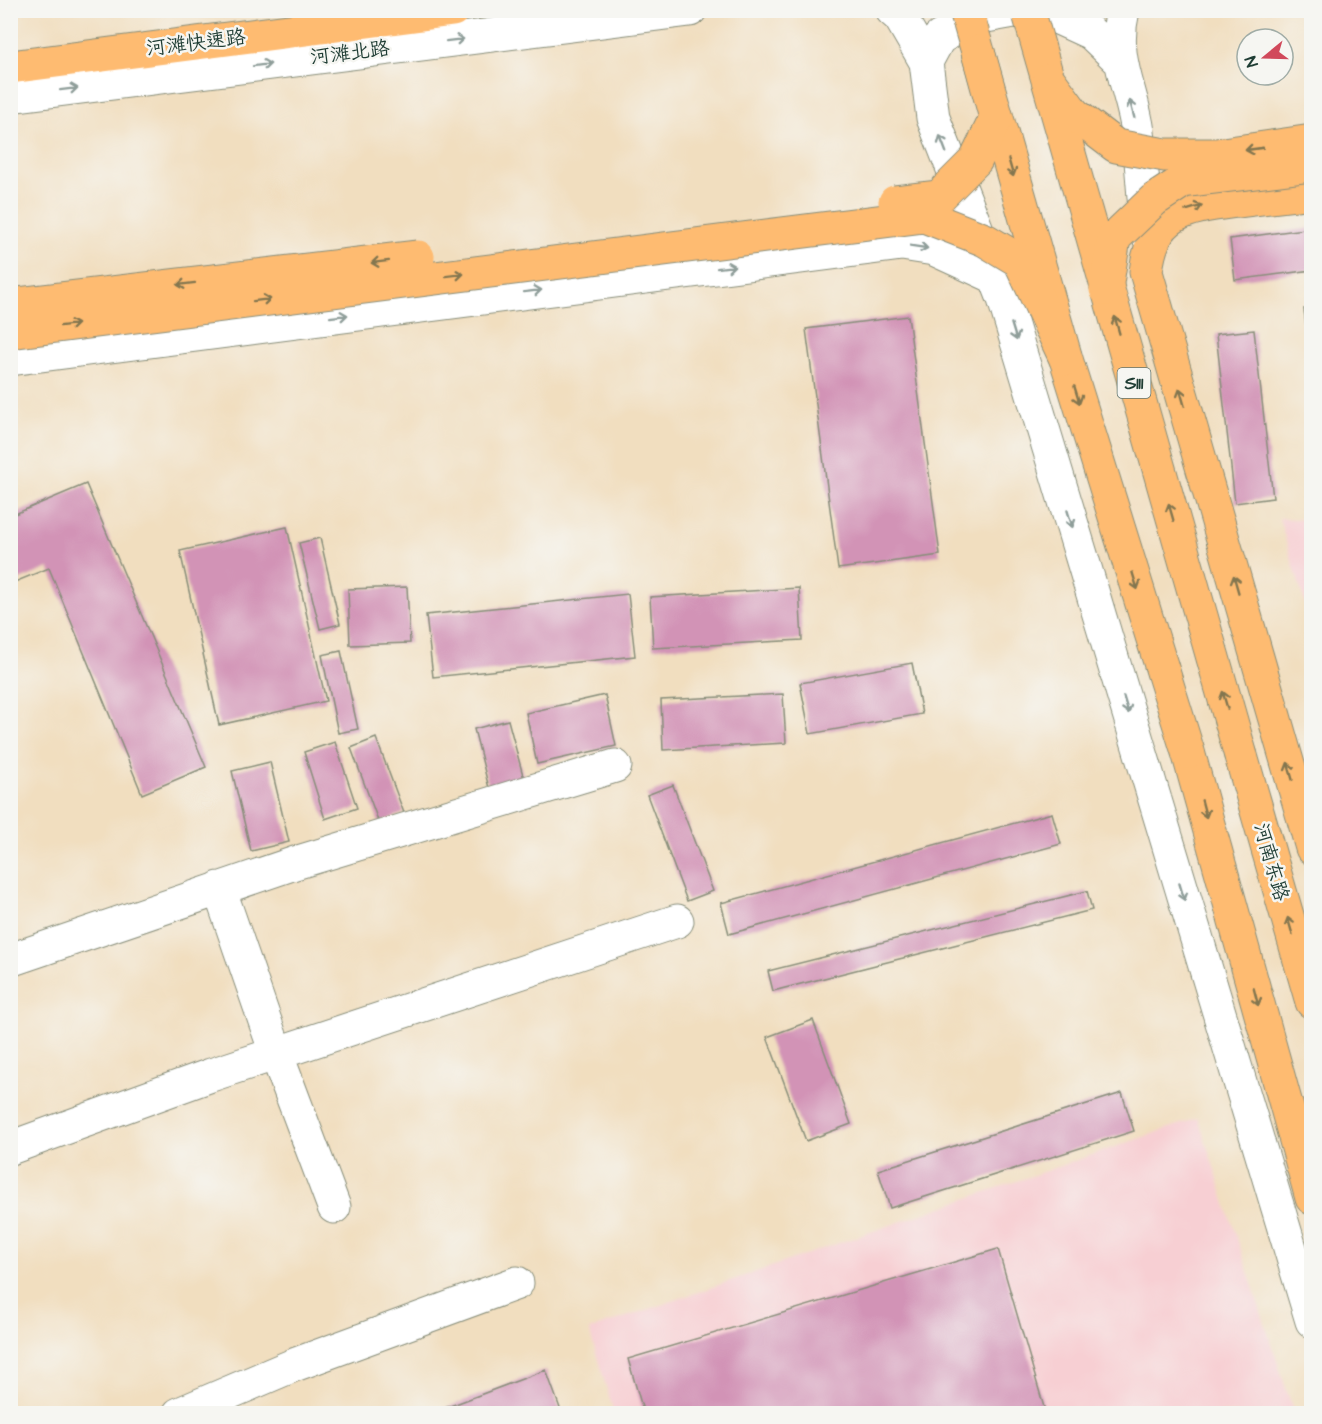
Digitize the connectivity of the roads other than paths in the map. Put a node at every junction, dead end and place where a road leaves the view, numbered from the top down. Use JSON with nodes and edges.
{"nodes":[{"id":1,"x":453,"y":10,"type":"edge"},
{"id":2,"x":690,"y":10,"type":"edge"},
{"id":3,"x":892,"y":10,"type":"edge"},
{"id":4,"x":966,"y":10,"type":"edge"},
{"id":5,"x":1028,"y":10,"type":"edge"},
{"id":6,"x":1123,"y":10,"type":"edge"},
{"id":7,"x":978,"y":52,"type":"junction"},
{"id":8,"x":1120,"y":61,"type":"junction"},
{"id":9,"x":926,"y":62,"type":"junction"},
{"id":10,"x":10,"y":67,"type":"edge"},
{"id":11,"x":1048,"y":80,"type":"junction"},
{"id":12,"x":10,"y":96,"type":"edge"},
{"id":13,"x":1311,"y":141,"type":"edge"},
{"id":14,"x":1311,"y":165,"type":"edge"},
{"id":15,"x":1311,"y":192,"type":"edge"},
{"id":16,"x":1149,"y":250,"type":"junction"},
{"id":17,"x":995,"y":277,"type":"junction"},
{"id":18,"x":1106,"y":289,"type":"junction"},
{"id":19,"x":10,"y":305,"type":"edge"},
{"id":20,"x":10,"y":332,"type":"edge"},
{"id":21,"x":10,"y":359,"type":"edge"},
{"id":22,"x":1066,"y":359,"type":"junction"},
{"id":23,"x":615,"y":766,"type":"dead end"},
{"id":24,"x":1311,"y":848,"type":"edge"},
{"id":25,"x":219,"y":888,"type":"junction"},
{"id":26,"x":677,"y":921,"type":"dead end"},
{"id":27,"x":10,"y":960,"type":"edge"},
{"id":28,"x":1311,"y":1002,"type":"edge"},
{"id":29,"x":276,"y":1053,"type":"junction"},
{"id":30,"x":10,"y":1148,"type":"edge"},
{"id":31,"x":1311,"y":1198,"type":"edge"},
{"id":32,"x":334,"y":1207,"type":"dead end"},
{"id":33,"x":517,"y":1283,"type":"dead end"},
{"id":34,"x":1311,"y":1321,"type":"edge"},
{"id":35,"x":178,"y":1413,"type":"edge"}],
"edges":[{"from":1,"to":10,"type":"main road","name":"河滩快速路"},
{"from":12,"to":2,"type":"street","name":"河滩北路","one_way":true},
{"from":3,"to":9,"type":"street"},
{"from":4,"to":7,"type":"main road","bridge":true},
{"from":5,"to":11,"type":"main road","number":"S111","bridge":true},
{"from":6,"to":8,"type":"street"},
{"from":7,"to":19,"type":"main road","one_way":true,"bridge":true},
{"from":7,"to":22,"type":"main road","one_way":true,"bridge":true},
{"from":8,"to":9,"type":"street"},
{"from":16,"to":8,"type":"street","one_way":true},
{"from":17,"to":9,"type":"street","one_way":true},
{"from":13,"to":11,"type":"main road","one_way":true,"bridge":true},
{"from":11,"to":18,"type":"main road","number":"S111","bridge":true},
{"from":14,"to":18,"type":"main road","bridge":true},
{"from":16,"to":15,"type":"main road","one_way":true},
{"from":24,"to":16,"type":"main road","one_way":true},
{"from":21,"to":17,"type":"street","one_way":true},
{"from":17,"to":34,"type":"street","one_way":true},
{"from":28,"to":18,"type":"main road","name":"河南东路","number":"S111","one_way":true,"bridge":true},
{"from":20,"to":22,"type":"main road","one_way":true,"bridge":true},
{"from":22,"to":31,"type":"main road","one_way":true,"bridge":true},
{"from":23,"to":25,"type":"street"},
{"from":25,"to":27,"type":"street"},
{"from":25,"to":29,"type":"street"},
{"from":26,"to":29,"type":"street"},
{"from":29,"to":30,"type":"street"},
{"from":29,"to":32,"type":"street"},
{"from":33,"to":35,"type":"street"}]}
